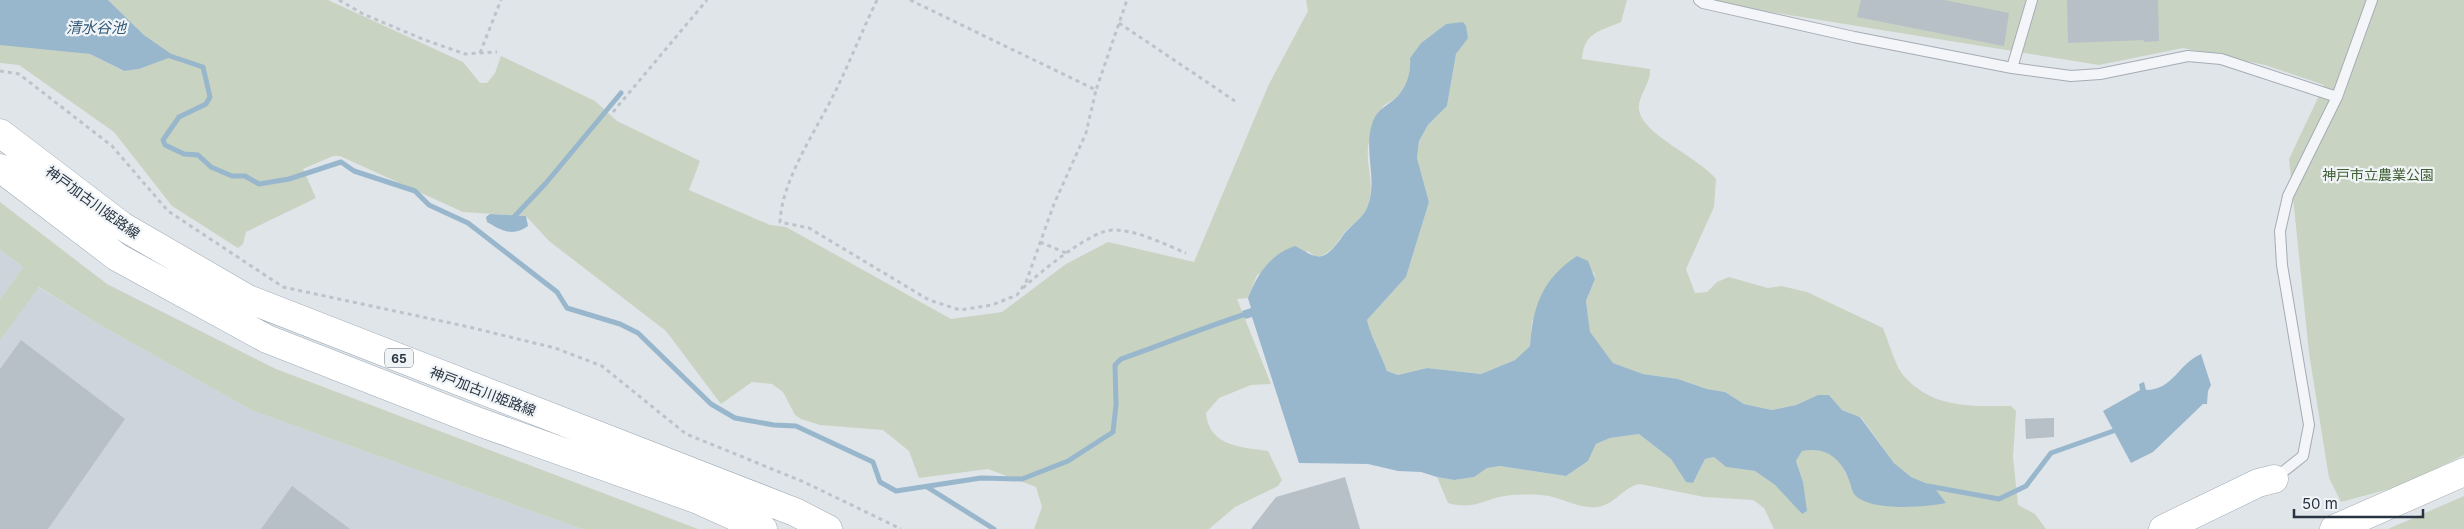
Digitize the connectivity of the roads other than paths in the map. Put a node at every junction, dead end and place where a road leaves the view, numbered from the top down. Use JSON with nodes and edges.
{"nodes":[{"id":1,"x":1699,"y":0,"type":"edge"},
{"id":2,"x":2032,"y":0,"type":"edge"},
{"id":3,"x":2372,"y":0,"type":"edge"},
{"id":4,"x":2012,"y":68,"type":"junction"},
{"id":5,"x":2337,"y":97,"type":"junction"},
{"id":6,"x":0,"y":133,"type":"edge"},
{"id":7,"x":0,"y":168,"type":"edge"},
{"id":8,"x":2464,"y":472,"type":"edge"},
{"id":9,"x":2274,"y":479,"type":"joint"},
{"id":10,"x":763,"y":529,"type":"edge"},
{"id":11,"x":828,"y":529,"type":"edge"},
{"id":12,"x":2163,"y":529,"type":"edge"},
{"id":13,"x":2334,"y":529,"type":"edge"}],
"edges":[{"from":1,"to":4,"type":"lane"},
{"from":2,"to":4,"type":"lane"},
{"from":3,"to":5,"type":"lane"},
{"from":4,"to":5,"type":"lane"},
{"from":5,"to":9,"type":"lane"},
{"from":6,"to":11,"type":"main road","name":"神戸加古川姫路線","number":"65"},
{"from":7,"to":10,"type":"main road","name":"神戸加古川姫路線","number":"65"},
{"from":8,"to":13,"type":"main road"},
{"from":9,"to":12,"type":"main road"}]}
